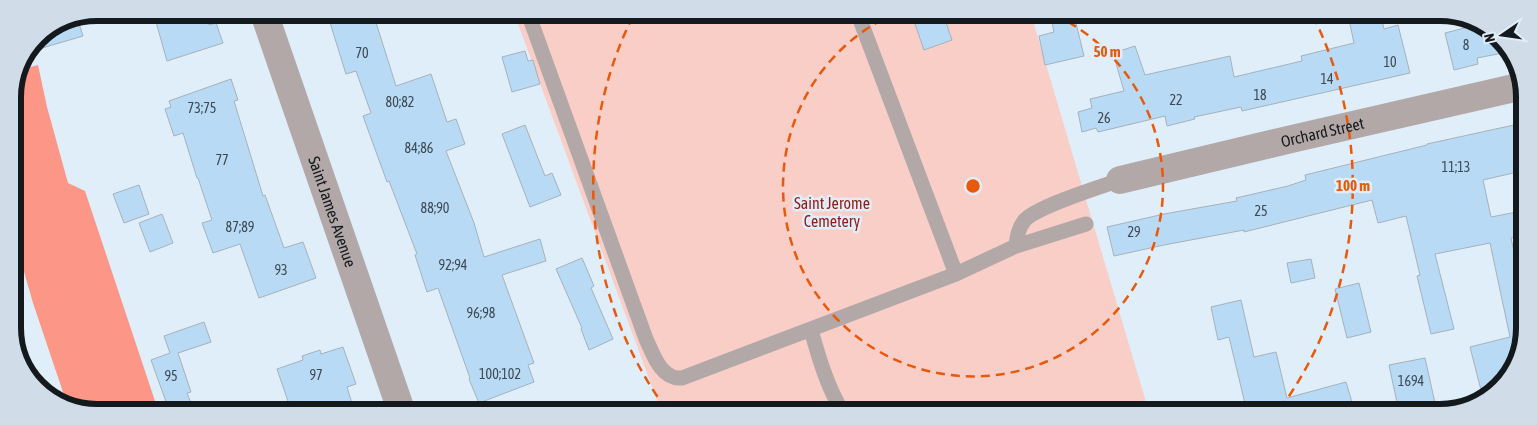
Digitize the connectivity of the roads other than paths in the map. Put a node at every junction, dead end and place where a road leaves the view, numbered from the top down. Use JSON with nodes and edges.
{"nodes":[{"id":1,"x":267,"y":21,"type":"edge"},
{"id":2,"x":531,"y":21,"type":"edge"},
{"id":3,"x":861,"y":21,"type":"edge"},
{"id":4,"x":1515,"y":88,"type":"edge"},
{"id":5,"x":1120,"y":180,"type":"joint"},
{"id":6,"x":1086,"y":224,"type":"dead end"},
{"id":7,"x":1016,"y":246,"type":"junction"},
{"id":8,"x":956,"y":274,"type":"junction"},
{"id":9,"x":811,"y":330,"type":"junction"},
{"id":10,"x":399,"y":404,"type":"edge"},
{"id":11,"x":838,"y":404,"type":"edge"}],
"edges":[{"from":1,"to":10,"type":"street","name":"Saint James Avenue"},
{"from":2,"to":9,"type":"lane"},
{"from":3,"to":8,"type":"lane"},
{"from":4,"to":5,"type":"street","name":"Orchard Street"},
{"from":5,"to":7,"type":"lane"},
{"from":6,"to":7,"type":"lane"},
{"from":7,"to":8,"type":"lane"},
{"from":8,"to":9,"type":"lane"},
{"from":9,"to":11,"type":"lane"}]}
